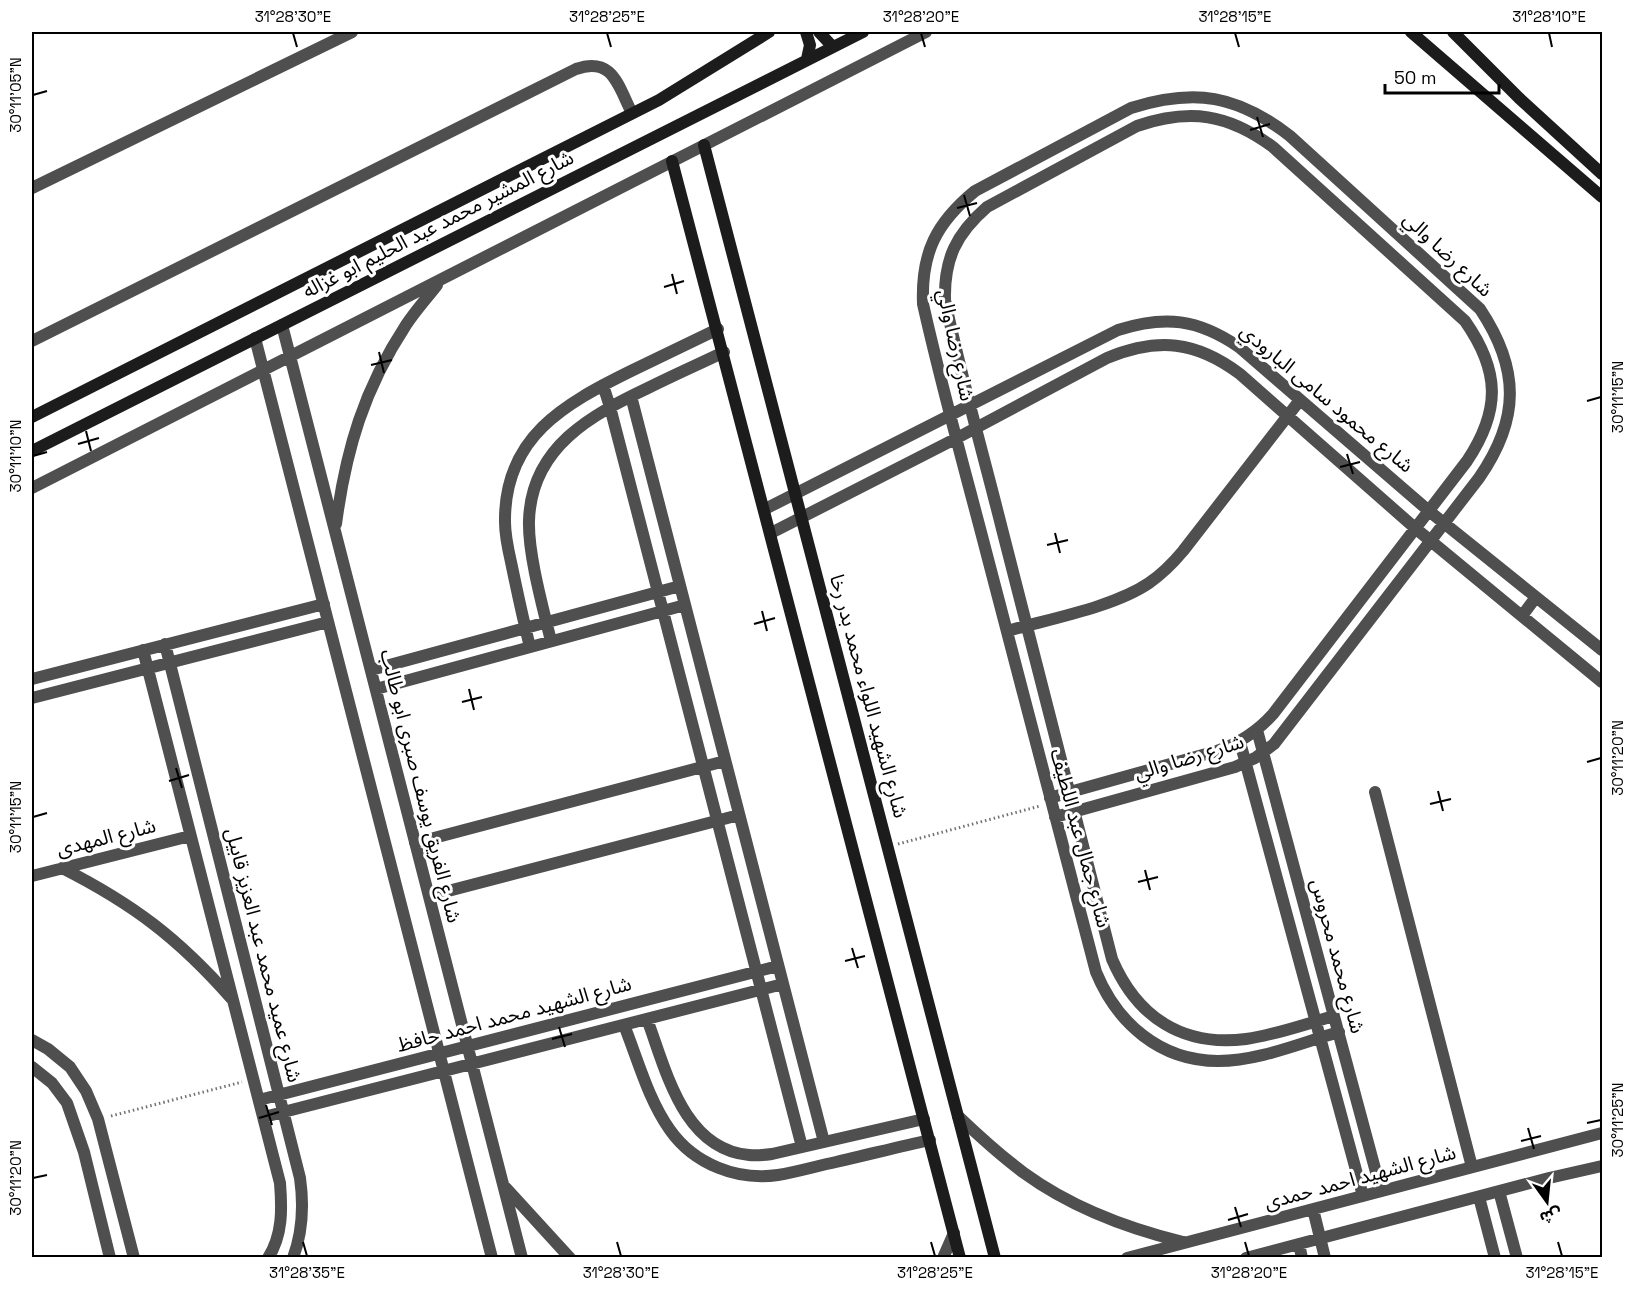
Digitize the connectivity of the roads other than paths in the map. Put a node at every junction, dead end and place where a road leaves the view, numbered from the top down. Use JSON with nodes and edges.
{"nodes":[{"id":1,"x":352,"y":32,"type":"edge"},
{"id":2,"x":769,"y":32,"type":"edge"},
{"id":3,"x":806,"y":32,"type":"edge"},
{"id":4,"x":819,"y":32,"type":"edge"},
{"id":5,"x":863,"y":32,"type":"edge"},
{"id":6,"x":926,"y":32,"type":"edge"},
{"id":7,"x":1411,"y":32,"type":"edge"},
{"id":8,"x":1453,"y":32,"type":"edge"},
{"id":9,"x":832,"y":46,"type":"junction"},
{"id":10,"x":807,"y":59,"type":"junction"},
{"id":11,"x":632,"y":113,"type":"junction"},
{"id":12,"x":704,"y":145,"type":"junction"},
{"id":13,"x":672,"y":161,"type":"junction"},
{"id":14,"x":1028,"y":163,"type":"junction"},
{"id":15,"x":1591,"y":164,"type":"junction"},
{"id":16,"x":1602,"y":174,"type":"edge"},
{"id":17,"x":1580,"y":178,"type":"junction"},
{"id":18,"x":1039,"y":179,"type":"junction"},
{"id":19,"x":32,"y":188,"type":"edge"},
{"id":20,"x":1351,"y":192,"type":"junction"},
{"id":21,"x":1602,"y":197,"type":"edge"},
{"id":22,"x":1338,"y":207,"type":"junction"},
{"id":23,"x":440,"y":280,"type":"junction"},
{"id":24,"x":282,"y":325,"type":"junction"},
{"id":25,"x":718,"y":329,"type":"junction"},
{"id":26,"x":255,"y":339,"type":"junction"},
{"id":27,"x":32,"y":341,"type":"edge"},
{"id":28,"x":724,"y":352,"type":"junction"},
{"id":29,"x":290,"y":356,"type":"junction"},
{"id":30,"x":263,"y":370,"type":"junction"},
{"id":31,"x":603,"y":385,"type":"junction"},
{"id":32,"x":631,"y":396,"type":"junction"},
{"id":33,"x":1300,"y":400,"type":"junction"},
{"id":34,"x":971,"y":406,"type":"junction"},
{"id":35,"x":610,"y":407,"type":"junction"},
{"id":36,"x":951,"y":416,"type":"junction"},
{"id":37,"x":1287,"y":416,"type":"junction"},
{"id":38,"x":32,"y":417,"type":"edge"},
{"id":39,"x":976,"y":428,"type":"junction"},
{"id":40,"x":957,"y":438,"type":"junction"},
{"id":41,"x":32,"y":451,"type":"edge"},
{"id":42,"x":32,"y":488,"type":"edge"},
{"id":43,"x":796,"y":494,"type":"junction"},
{"id":44,"x":765,"y":509,"type":"junction"},
{"id":45,"x":1429,"y":511,"type":"junction"},
{"id":46,"x":802,"y":517,"type":"junction"},
{"id":47,"x":1444,"y":523,"type":"junction"},
{"id":48,"x":1415,"y":528,"type":"junction"},
{"id":49,"x":335,"y":531,"type":"junction"},
{"id":50,"x":771,"y":533,"type":"junction"},
{"id":51,"x":1431,"y":541,"type":"junction"},
{"id":52,"x":680,"y":586,"type":"junction"},
{"id":53,"x":658,"y":592,"type":"junction"},
{"id":54,"x":1536,"y":597,"type":"junction"},
{"id":55,"x":324,"y":604,"type":"junction"},
{"id":56,"x":684,"y":605,"type":"junction"},
{"id":57,"x":663,"y":611,"type":"junction"},
{"id":58,"x":1522,"y":616,"type":"junction"},
{"id":59,"x":328,"y":622,"type":"junction"},
{"id":60,"x":547,"y":622,"type":"junction"},
{"id":61,"x":1027,"y":626,"type":"junction"},
{"id":62,"x":526,"y":628,"type":"junction"},
{"id":63,"x":1007,"y":631,"type":"junction"},
{"id":64,"x":551,"y":641,"type":"junction"},
{"id":65,"x":165,"y":644,"type":"junction"},
{"id":66,"x":530,"y":647,"type":"junction"},
{"id":67,"x":142,"y":650,"type":"junction"},
{"id":68,"x":1602,"y":650,"type":"edge"},
{"id":69,"x":169,"y":663,"type":"junction"},
{"id":70,"x":147,"y":668,"type":"junction"},
{"id":71,"x":371,"y":670,"type":"junction"},
{"id":72,"x":32,"y":679,"type":"edge"},
{"id":73,"x":1602,"y":682,"type":"edge"},
{"id":74,"x":376,"y":689,"type":"junction"},
{"id":75,"x":32,"y":698,"type":"edge"},
{"id":76,"x":1257,"y":730,"type":"junction"},
{"id":77,"x":1240,"y":742,"type":"junction"},
{"id":78,"x":1263,"y":753,"type":"junction"},
{"id":79,"x":725,"y":761,"type":"junction"},
{"id":80,"x":1245,"y":763,"type":"junction"},
{"id":81,"x":704,"y":767,"type":"junction"},
{"id":82,"x":1070,"y":792,"type":"junction"},
{"id":83,"x":1375,"y":792,"type":"dead end"},
{"id":84,"x":1051,"y":800,"type":"junction"},
{"id":85,"x":1074,"y":812,"type":"junction"},
{"id":86,"x":739,"y":815,"type":"junction"},
{"id":87,"x":1055,"y":817,"type":"junction"},
{"id":88,"x":717,"y":820,"type":"junction"},
{"id":89,"x":190,"y":836,"type":"junction"},
{"id":90,"x":416,"y":843,"type":"junction"},
{"id":91,"x":62,"y":868,"type":"junction"},
{"id":92,"x":223,"y":873,"type":"junction"},
{"id":93,"x":32,"y":876,"type":"edge"},
{"id":94,"x":202,"y":879,"type":"junction"},
{"id":95,"x":429,"y":896,"type":"junction"},
{"id":96,"x":778,"y":966,"type":"junction"},
{"id":97,"x":756,"y":971,"type":"junction"},
{"id":98,"x":783,"y":984,"type":"junction"},
{"id":99,"x":761,"y":990,"type":"junction"},
{"id":100,"x":234,"y":1002,"type":"junction"},
{"id":101,"x":1334,"y":1016,"type":"junction"},
{"id":102,"x":647,"y":1019,"type":"junction"},
{"id":103,"x":1316,"y":1021,"type":"junction"},
{"id":104,"x":624,"y":1025,"type":"junction"},
{"id":105,"x":1339,"y":1032,"type":"junction"},
{"id":106,"x":1320,"y":1038,"type":"junction"},
{"id":107,"x":32,"y":1040,"type":"edge"},
{"id":108,"x":468,"y":1046,"type":"junction"},
{"id":109,"x":440,"y":1053,"type":"junction"},
{"id":110,"x":472,"y":1064,"type":"junction"},
{"id":111,"x":32,"y":1067,"type":"edge"},
{"id":112,"x":445,"y":1071,"type":"junction"},
{"id":113,"x":279,"y":1095,"type":"junction"},
{"id":114,"x":259,"y":1100,"type":"junction"},
{"id":115,"x":283,"y":1112,"type":"junction"},
{"id":116,"x":958,"y":1116,"type":"junction"},
{"id":117,"x":264,"y":1118,"type":"junction"},
{"id":118,"x":924,"y":1119,"type":"junction"},
{"id":119,"x":1602,"y":1133,"type":"edge"},
{"id":120,"x":930,"y":1140,"type":"junction"},
{"id":121,"x":824,"y":1142,"type":"junction"},
{"id":122,"x":802,"y":1147,"type":"junction"},
{"id":123,"x":1602,"y":1166,"type":"edge"},
{"id":124,"x":1472,"y":1167,"type":"junction"},
{"id":125,"x":503,"y":1185,"type":"junction"},
{"id":126,"x":1381,"y":1191,"type":"junction"},
{"id":127,"x":1499,"y":1191,"type":"junction"},
{"id":128,"x":1363,"y":1196,"type":"junction"},
{"id":129,"x":1479,"y":1197,"type":"junction"},
{"id":130,"x":1313,"y":1209,"type":"junction"},
{"id":131,"x":954,"y":1233,"type":"junction"},
{"id":132,"x":1320,"y":1238,"type":"junction"},
{"id":133,"x":1184,"y":1242,"type":"junction"},
{"id":134,"x":1299,"y":1244,"type":"junction"},
{"id":135,"x":489,"y":1254,"type":"edge"},
{"id":136,"x":110,"y":1257,"type":"edge"},
{"id":137,"x":134,"y":1257,"type":"edge"},
{"id":138,"x":268,"y":1257,"type":"edge"},
{"id":139,"x":293,"y":1257,"type":"edge"},
{"id":140,"x":522,"y":1257,"type":"edge"},
{"id":141,"x":570,"y":1257,"type":"edge"},
{"id":142,"x":944,"y":1257,"type":"edge"},
{"id":143,"x":960,"y":1257,"type":"edge"},
{"id":144,"x":995,"y":1257,"type":"edge"},
{"id":145,"x":1127,"y":1257,"type":"edge"},
{"id":146,"x":1246,"y":1257,"type":"edge"},
{"id":147,"x":1302,"y":1257,"type":"edge"},
{"id":148,"x":1325,"y":1257,"type":"edge"},
{"id":149,"x":1496,"y":1257,"type":"edge"},
{"id":150,"x":1517,"y":1257,"type":"edge"}],
"edges":[{"from":1,"to":19,"type":"street"},
{"from":2,"to":11,"type":"street","name":"شارع المشير محمد عبد الحليم ابو غزاله"},
{"from":3,"to":10,"type":"street"},
{"from":4,"to":9,"type":"street"},
{"from":5,"to":9,"type":"street","name":"شارع المشير محمد عبد الحليم ابو غزاله"},
{"from":6,"to":12,"type":"street"},
{"from":7,"to":17,"type":"street"},
{"from":8,"to":15,"type":"street"},
{"from":9,"to":10,"type":"street","name":"شارع المشير محمد عبد الحليم ابو غزاله"},
{"from":10,"to":24,"type":"street","name":"شارع المشير محمد عبد الحليم ابو غزاله"},
{"from":11,"to":27,"type":"street"},
{"from":11,"to":38,"type":"street","name":"شارع المشير محمد عبد الحليم ابو غزاله"},
{"from":12,"to":13,"type":"street"},
{"from":12,"to":43,"type":"street","name":"شارع الشهيد اللواء محمد بدر رخا"},
{"from":13,"to":23,"type":"street"},
{"from":13,"to":25,"type":"street"},
{"from":14,"to":18,"type":"street"},
{"from":14,"to":20,"type":"street","name":"شارع رضا والي"},
{"from":14,"to":36,"type":"street","name":"شارع رضا والي"},
{"from":15,"to":16,"type":"street"},
{"from":15,"to":17,"type":"street"},
{"from":17,"to":21,"type":"street"},
{"from":18,"to":22,"type":"street","name":"شارع رضا والي"},
{"from":18,"to":34,"type":"street","name":"شارع رضا والي"},
{"from":20,"to":22,"type":"street"},
{"from":20,"to":47,"type":"street","name":"شارع رضا والي"},
{"from":22,"to":45,"type":"street","name":"شارع رضا والي"},
{"from":23,"to":29,"type":"street"},
{"from":23,"to":49,"type":"street"},
{"from":24,"to":26,"type":"street","name":"شارع المشير محمد عبد الحليم ابو غزاله"},
{"from":24,"to":29,"type":"street","name":"شارع الفريق يوسف صبرى ابو طالب"},
{"from":25,"to":28,"type":"street"},
{"from":25,"to":31,"type":"street"},
{"from":26,"to":30,"type":"street"},
{"from":26,"to":41,"type":"street","name":"شارع المشير محمد عبد الحليم ابو غزاله"},
{"from":28,"to":32,"type":"street"},
{"from":28,"to":44,"type":"street"},
{"from":29,"to":30,"type":"street"},
{"from":29,"to":49,"type":"street","name":"شارع الفريق يوسف صبرى ابو طالب"},
{"from":30,"to":42,"type":"street"},
{"from":30,"to":55,"type":"street"},
{"from":31,"to":35,"type":"street"},
{"from":31,"to":62,"type":"street"},
{"from":32,"to":35,"type":"street"},
{"from":32,"to":52,"type":"street"},
{"from":33,"to":34,"type":"street","name":"شارع محمود سامى البارودي"},
{"from":33,"to":37,"type":"street"},
{"from":33,"to":45,"type":"street","name":"شارع محمود سامى البارودي"},
{"from":34,"to":36,"type":"street","name":"شارع محمود سامى البارودي"},
{"from":34,"to":39,"type":"street","name":"شارع رضا والي"},
{"from":35,"to":53,"type":"street"},
{"from":35,"to":60,"type":"street"},
{"from":36,"to":40,"type":"street","name":"شارع رضا والي"},
{"from":36,"to":43,"type":"street","name":"شارع محمود سامى البارودي"},
{"from":37,"to":39,"type":"street","name":"شارع محمود سامى البارودي"},
{"from":37,"to":48,"type":"street","name":"شارع محمود سامى البارودي"},
{"from":37,"to":61,"type":"street"},
{"from":39,"to":40,"type":"street","name":"شارع محمود سامى البارودي"},
{"from":39,"to":61,"type":"street","name":"شارع جمال عبد اللطيف"},
{"from":40,"to":46,"type":"street","name":"شارع محمود سامى البارودي"},
{"from":40,"to":63,"type":"street","name":"شارع جمال عبد اللطيف"},
{"from":43,"to":44,"type":"street","name":"شارع محمود سامى البارودي"},
{"from":43,"to":46,"type":"street","name":"شارع الشهيد اللواء محمد بدر رخا"},
{"from":44,"to":50,"type":"street"},
{"from":45,"to":47,"type":"street","name":"شارع محمود سامى البارودي"},
{"from":45,"to":48,"type":"street","name":"شارع رضا والي"},
{"from":46,"to":50,"type":"street","name":"شارع محمود سامى البارودي"},
{"from":46,"to":116,"type":"street","name":"شارع الشهيد اللواء محمد بدر رخا"},
{"from":47,"to":51,"type":"street","name":"شارع رضا والي"},
{"from":47,"to":54,"type":"street","name":"شارع محمود سامى البارودي"},
{"from":48,"to":51,"type":"street","name":"شارع محمود سامى البارودي"},
{"from":48,"to":76,"type":"street","name":"شارع رضا والي"},
{"from":49,"to":71,"type":"street","name":"شارع الفريق يوسف صبرى ابو طالب"},
{"from":50,"to":118,"type":"street"},
{"from":51,"to":58,"type":"street","name":"شارع محمود سامى البارودي"},
{"from":51,"to":78,"type":"street","name":"شارع رضا والي"},
{"from":52,"to":53,"type":"street"},
{"from":52,"to":56,"type":"street"},
{"from":53,"to":57,"type":"street"},
{"from":53,"to":60,"type":"street"},
{"from":54,"to":58,"type":"street"},
{"from":54,"to":68,"type":"street","name":"شارع محمود سامى البارودي"},
{"from":55,"to":59,"type":"street"},
{"from":55,"to":65,"type":"street"},
{"from":56,"to":57,"type":"street"},
{"from":56,"to":79,"type":"street"},
{"from":57,"to":64,"type":"street"},
{"from":57,"to":81,"type":"street"},
{"from":58,"to":73,"type":"street","name":"شارع محمود سامى البارودي"},
{"from":59,"to":69,"type":"street"},
{"from":59,"to":109,"type":"street"},
{"from":60,"to":62,"type":"street"},
{"from":60,"to":64,"type":"street"},
{"from":61,"to":63,"type":"street"},
{"from":61,"to":82,"type":"street","name":"شارع جمال عبد اللطيف"},
{"from":62,"to":66,"type":"street"},
{"from":62,"to":71,"type":"street"},
{"from":63,"to":84,"type":"street","name":"شارع جمال عبد اللطيف"},
{"from":64,"to":66,"type":"street"},
{"from":65,"to":67,"type":"street"},
{"from":65,"to":69,"type":"street","name":"شارع عميد محمد عبد العزيز قابيل"},
{"from":66,"to":74,"type":"street"},
{"from":67,"to":70,"type":"street","name":"شارع عميد محمد عبد العزيز قابيل"},
{"from":67,"to":72,"type":"street"},
{"from":69,"to":70,"type":"street"},
{"from":69,"to":92,"type":"street","name":"شارع عميد محمد عبد العزيز قابيل"},
{"from":70,"to":75,"type":"street"},
{"from":70,"to":89,"type":"street","name":"شارع عميد محمد عبد العزيز قابيل"},
{"from":71,"to":74,"type":"street","name":"شارع الفريق يوسف صبرى ابو طالب"},
{"from":74,"to":90,"type":"street","name":"شارع الفريق يوسف صبرى ابو طالب"},
{"from":76,"to":77,"type":"street","name":"شارع رضا والي"},
{"from":76,"to":78,"type":"street","name":"شارع محمد محروس"},
{"from":77,"to":80,"type":"street","name":"شارع محمد محروس"},
{"from":77,"to":82,"type":"street","name":"شارع رضا والي"},
{"from":78,"to":80,"type":"street","name":"شارع رضا والي"},
{"from":78,"to":101,"type":"street","name":"شارع محمد محروس"},
{"from":79,"to":81,"type":"street"},
{"from":79,"to":86,"type":"street"},
{"from":80,"to":85,"type":"street","name":"شارع رضا والي"},
{"from":80,"to":103,"type":"street","name":"شارع محمد محروس"},
{"from":81,"to":88,"type":"street"},
{"from":81,"to":90,"type":"street"},
{"from":82,"to":84,"type":"street","name":"شارع رضا والي"},
{"from":82,"to":85,"type":"street","name":"شارع جمال عبد اللطيف"},
{"from":83,"to":124,"type":"street"},
{"from":84,"to":87,"type":"street","name":"شارع جمال عبد اللطيف"},
{"from":85,"to":87,"type":"street","name":"شارع رضا والي"},
{"from":85,"to":103,"type":"street","name":"شارع جمال عبد اللطيف"},
{"from":86,"to":88,"type":"street"},
{"from":86,"to":96,"type":"street"},
{"from":87,"to":106,"type":"street","name":"شارع جمال عبد اللطيف"},
{"from":88,"to":95,"type":"street"},
{"from":88,"to":97,"type":"street"},
{"from":89,"to":91,"type":"street","name":"شارع المهدى"},
{"from":89,"to":94,"type":"street","name":"شارع عميد محمد عبد العزيز قابيل"},
{"from":90,"to":95,"type":"street","name":"شارع الفريق يوسف صبرى ابو طالب"},
{"from":91,"to":93,"type":"street","name":"شارع المهدى"},
{"from":91,"to":100,"type":"street"},
{"from":92,"to":94,"type":"street"},
{"from":92,"to":113,"type":"street","name":"شارع عميد محمد عبد العزيز قابيل"},
{"from":94,"to":100,"type":"street","name":"شارع عميد محمد عبد العزيز قابيل"},
{"from":95,"to":108,"type":"street","name":"شارع الفريق يوسف صبرى ابو طالب"},
{"from":96,"to":97,"type":"street","name":"شارع الشهيد محمد احمد حافظ"},
{"from":96,"to":98,"type":"street"},
{"from":97,"to":99,"type":"street"},
{"from":97,"to":108,"type":"street","name":"شارع الشهيد محمد احمد حافظ"},
{"from":98,"to":99,"type":"street","name":"شارع الشهيد محمد احمد حافظ"},
{"from":98,"to":121,"type":"street"},
{"from":99,"to":102,"type":"street","name":"شارع الشهيد محمد احمد حافظ"},
{"from":99,"to":122,"type":"street"},
{"from":100,"to":114,"type":"street","name":"شارع عميد محمد عبد العزيز قابيل"},
{"from":101,"to":103,"type":"street","name":"شارع جمال عبد اللطيف"},
{"from":101,"to":105,"type":"street","name":"شارع محمد محروس"},
{"from":102,"to":104,"type":"street","name":"شارع الشهيد محمد احمد حافظ"},
{"from":102,"to":122,"type":"street"},
{"from":103,"to":106,"type":"street","name":"شارع محمد محروس"},
{"from":104,"to":110,"type":"street","name":"شارع الشهيد محمد احمد حافظ"},
{"from":104,"to":120,"type":"street"},
{"from":105,"to":106,"type":"street","name":"شارع جمال عبد اللطيف"},
{"from":105,"to":126,"type":"street","name":"شارع محمد محروس"},
{"from":106,"to":128,"type":"street","name":"شارع محمد محروس"},
{"from":107,"to":137,"type":"street"},
{"from":108,"to":109,"type":"street","name":"شارع الشهيد محمد احمد حافظ"},
{"from":108,"to":110,"type":"street","name":"شارع الفريق يوسف صبرى ابو طالب"},
{"from":109,"to":112,"type":"street"},
{"from":109,"to":113,"type":"street","name":"شارع الشهيد محمد احمد حافظ"},
{"from":110,"to":112,"type":"street","name":"شارع الشهيد محمد احمد حافظ"},
{"from":110,"to":125,"type":"street","name":"شارع الفريق يوسف صبرى ابو طالب"},
{"from":111,"to":136,"type":"street"},
{"from":112,"to":115,"type":"street","name":"شارع الشهيد محمد احمد حافظ"},
{"from":112,"to":135,"type":"street"},
{"from":113,"to":114,"type":"street","name":"شارع الشهيد محمد احمد حافظ"},
{"from":113,"to":115,"type":"street","name":"شارع عميد محمد عبد العزيز قابيل"},
{"from":114,"to":117,"type":"street","name":"شارع عميد محمد عبد العزيز قابيل"},
{"from":115,"to":117,"type":"street","name":"شارع الشهيد محمد احمد حافظ"},
{"from":115,"to":139,"type":"street","name":"شارع عميد محمد عبد العزيز قابيل"},
{"from":116,"to":133,"type":"street"},
{"from":116,"to":144,"type":"street","name":"شارع الشهيد اللواء محمد بدر رخا"},
{"from":117,"to":138,"type":"street","name":"شارع عميد محمد عبد العزيز قابيل"},
{"from":118,"to":120,"type":"street"},
{"from":118,"to":121,"type":"street"},
{"from":119,"to":124,"type":"street","name":"شارع الشهيد احمد حمدى"},
{"from":120,"to":131,"type":"street"},
{"from":121,"to":122,"type":"street"},
{"from":123,"to":127,"type":"street"},
{"from":124,"to":126,"type":"street","name":"شارع الشهيد احمد حمدى"},
{"from":125,"to":140,"type":"street","name":"شارع الفريق يوسف صبرى ابو طالب"},
{"from":125,"to":141,"type":"street"},
{"from":126,"to":128,"type":"street","name":"شارع الشهيد احمد حمدى"},
{"from":127,"to":129,"type":"street"},
{"from":127,"to":150,"type":"street"},
{"from":128,"to":130,"type":"street","name":"شارع الشهيد احمد حمدى"},
{"from":129,"to":132,"type":"street"},
{"from":129,"to":149,"type":"street"},
{"from":130,"to":132,"type":"street"},
{"from":130,"to":133,"type":"street","name":"شارع الشهيد احمد حمدى"},
{"from":131,"to":142,"type":"street"},
{"from":131,"to":143,"type":"street"},
{"from":132,"to":134,"type":"street"},
{"from":132,"to":148,"type":"street"},
{"from":133,"to":145,"type":"street","name":"شارع الشهيد احمد حمدى"},
{"from":134,"to":146,"type":"street"},
{"from":134,"to":147,"type":"street"}]}
